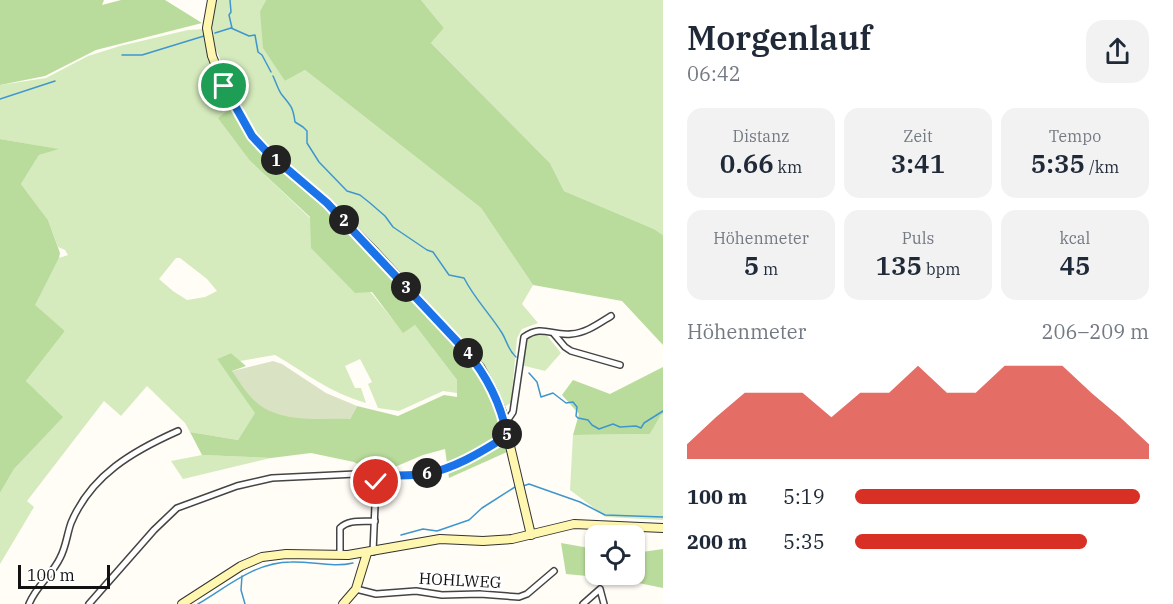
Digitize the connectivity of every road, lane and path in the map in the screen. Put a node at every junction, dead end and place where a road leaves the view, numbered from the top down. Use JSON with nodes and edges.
{"nodes":[{"id":1,"x":212,"y":0,"type":"edge"},
{"id":2,"x":611,"y":316,"type":"dead end"},
{"id":3,"x":554,"y":334,"type":"junction"},
{"id":4,"x":620,"y":365,"type":"dead end"},
{"id":5,"x":505,"y":424,"type":"junction"},
{"id":6,"x":178,"y":431,"type":"dead end"},
{"id":7,"x":507,"y":436,"type":"junction"},
{"id":8,"x":376,"y":482,"type":"junction"},
{"id":9,"x":375,"y":521,"type":"junction"},
{"id":10,"x":663,"y":528,"type":"edge"},
{"id":11,"x":531,"y":536,"type":"junction"},
{"id":12,"x":370,"y":552,"type":"junction"},
{"id":13,"x":340,"y":555,"type":"junction"},
{"id":14,"x":554,"y":571,"type":"dead end"},
{"id":15,"x":356,"y":589,"type":"junction"},
{"id":16,"x":29,"y":604,"type":"edge"},
{"id":17,"x":89,"y":604,"type":"edge"},
{"id":18,"x":182,"y":604,"type":"edge"},
{"id":19,"x":343,"y":604,"type":"edge"},
{"id":20,"x":583,"y":604,"type":"edge"},
{"id":21,"x":604,"y":604,"type":"edge"}],
"edges":[{"from":1,"to":5,"type":"main road"},
{"from":2,"to":3,"type":"street"},
{"from":3,"to":4,"type":"street"},
{"from":3,"to":5,"type":"street"},
{"from":5,"to":7,"type":"main road"},
{"from":6,"to":16,"type":"street"},
{"from":7,"to":8,"type":"street"},
{"from":7,"to":11,"type":"main road"},
{"from":8,"to":9,"type":"street"},
{"from":8,"to":17,"type":"street"},
{"from":9,"to":12,"type":"street"},
{"from":9,"to":13,"type":"street"},
{"from":10,"to":11,"type":"main road"},
{"from":11,"to":12,"type":"main road"},
{"from":12,"to":13,"type":"main road"},
{"from":12,"to":15,"type":"main road"},
{"from":13,"to":18,"type":"main road"},
{"from":14,"to":15,"type":"street","name":"HOHLWEG"},
{"from":15,"to":19,"type":"main road"},
{"from":20,"to":21,"type":"street"}]}
